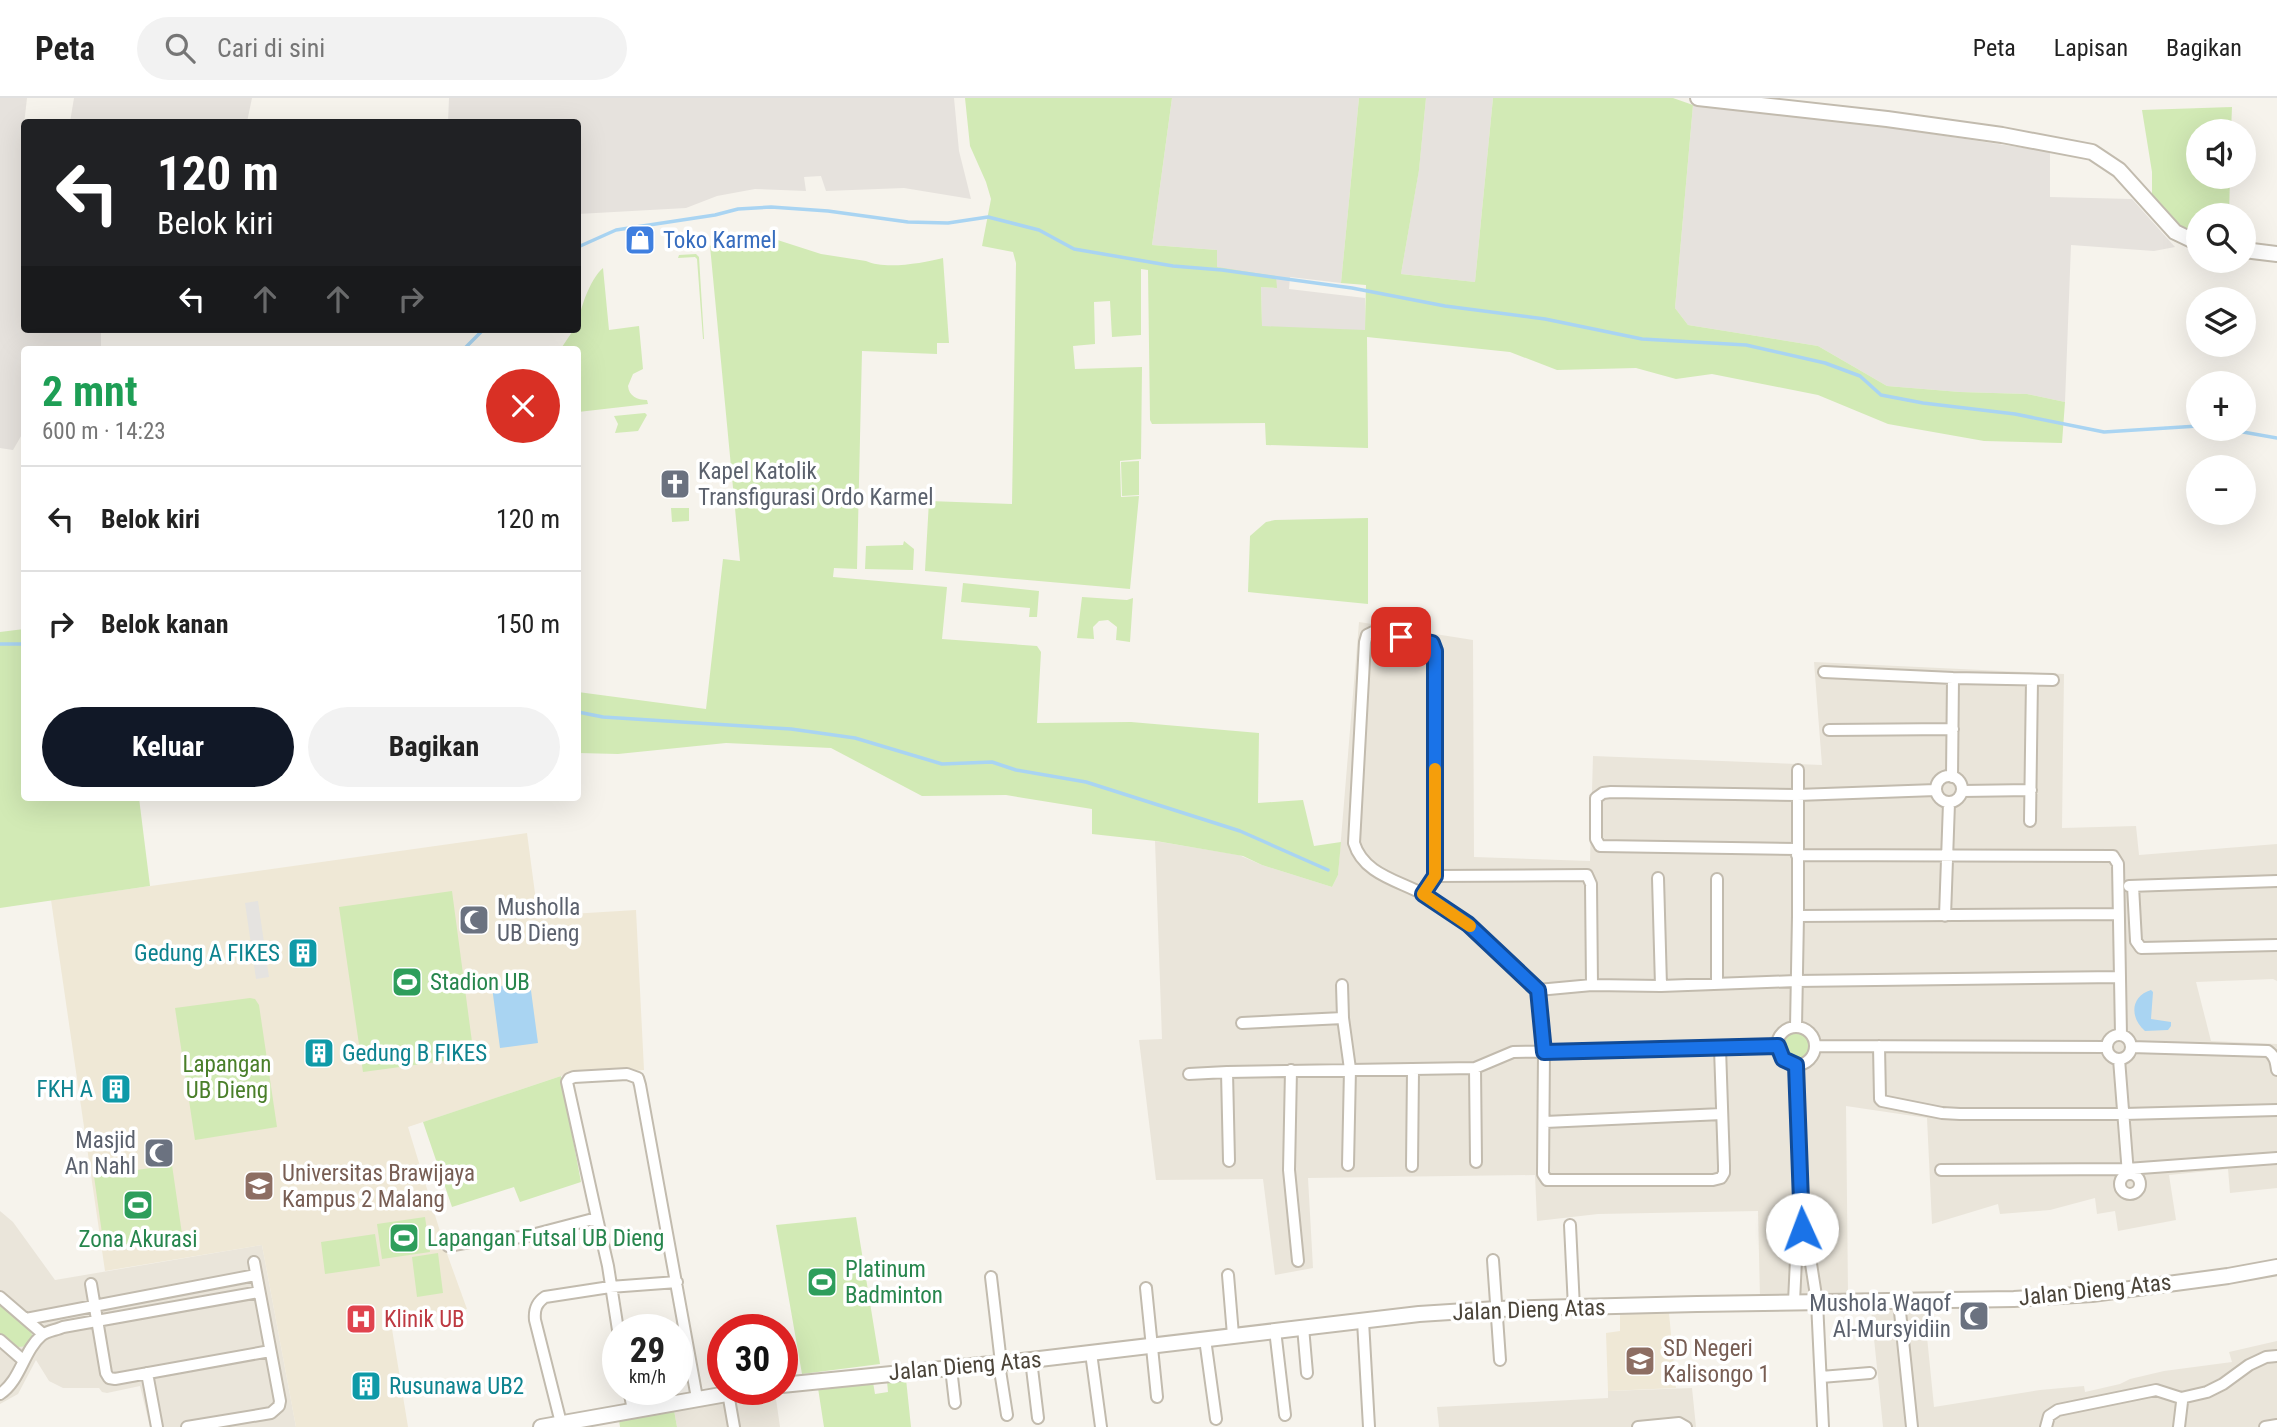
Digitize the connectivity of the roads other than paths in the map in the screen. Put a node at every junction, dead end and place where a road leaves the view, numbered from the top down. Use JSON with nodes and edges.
{"nodes":[{"id":1,"x":1698,"y":98,"type":"edge"},
{"id":2,"x":1738,"y":101,"type":"edge"},
{"id":3,"x":2186,"y":237,"type":"edge"},
{"id":4,"x":2256,"y":251,"type":"edge"},
{"id":5,"x":2277,"y":254,"type":"edge"},
{"id":6,"x":1824,"y":672,"type":"dead end"},
{"id":7,"x":1953,"y":678,"type":"junction"},
{"id":8,"x":2032,"y":680,"type":"junction"},
{"id":9,"x":2053,"y":680,"type":"dead end"},
{"id":10,"x":1953,"y":729,"type":"junction"},
{"id":11,"x":1829,"y":730,"type":"dead end"},
{"id":12,"x":1798,"y":770,"type":"dead end"},
{"id":13,"x":1952,"y":777,"type":"junction"},
{"id":14,"x":1936,"y":790,"type":"junction"},
{"id":15,"x":2031,"y":790,"type":"junction"},
{"id":16,"x":1962,"y":791,"type":"junction"},
{"id":17,"x":1797,"y":795,"type":"junction"},
{"id":18,"x":1949,"y":803,"type":"junction"},
{"id":19,"x":2030,"y":821,"type":"dead end"},
{"id":20,"x":1797,"y":852,"type":"junction"},
{"id":21,"x":1947,"y":856,"type":"junction"},
{"id":22,"x":1435,"y":876,"type":"junction"},
{"id":23,"x":1658,"y":878,"type":"dead end"},
{"id":24,"x":1717,"y":879,"type":"dead end"},
{"id":25,"x":2277,"y":881,"type":"edge"},
{"id":26,"x":2119,"y":886,"type":"junction"},
{"id":27,"x":2133,"y":886,"type":"junction"},
{"id":28,"x":1423,"y":894,"type":"junction"},
{"id":29,"x":2119,"y":914,"type":"junction"},
{"id":30,"x":1798,"y":916,"type":"junction"},
{"id":31,"x":1945,"y":916,"type":"junction"},
{"id":32,"x":2277,"y":945,"type":"edge"},
{"id":33,"x":2120,"y":977,"type":"junction"},
{"id":34,"x":1796,"y":981,"type":"junction"},
{"id":35,"x":1717,"y":983,"type":"junction"},
{"id":36,"x":1342,"y":985,"type":"dead end"},
{"id":37,"x":1592,"y":985,"type":"junction"},
{"id":38,"x":1661,"y":986,"type":"junction"},
{"id":39,"x":1538,"y":990,"type":"junction"},
{"id":40,"x":1343,"y":1018,"type":"junction"},
{"id":41,"x":1242,"y":1023,"type":"dead end"},
{"id":42,"x":1796,"y":1027,"type":"junction"},
{"id":43,"x":2121,"y":1035,"type":"junction"},
{"id":44,"x":1879,"y":1045,"type":"junction"},
{"id":45,"x":1778,"y":1046,"type":"junction"},
{"id":46,"x":1815,"y":1046,"type":"junction"},
{"id":47,"x":2106,"y":1047,"type":"junction"},
{"id":48,"x":2131,"y":1047,"type":"junction"},
{"id":49,"x":1720,"y":1048,"type":"junction"},
{"id":50,"x":1544,"y":1052,"type":"junction"},
{"id":51,"x":2119,"y":1059,"type":"junction"},
{"id":52,"x":1796,"y":1065,"type":"junction"},
{"id":53,"x":1475,"y":1068,"type":"junction"},
{"id":54,"x":1350,"y":1069,"type":"junction"},
{"id":55,"x":1292,"y":1070,"type":"junction"},
{"id":56,"x":1413,"y":1070,"type":"junction"},
{"id":57,"x":2277,"y":1070,"type":"edge"},
{"id":58,"x":1227,"y":1072,"type":"junction"},
{"id":59,"x":1189,"y":1074,"type":"dead end"},
{"id":60,"x":2277,"y":1110,"type":"edge"},
{"id":61,"x":1722,"y":1114,"type":"junction"},
{"id":62,"x":2124,"y":1114,"type":"junction"},
{"id":63,"x":1545,"y":1122,"type":"junction"},
{"id":64,"x":2277,"y":1158,"type":"edge"},
{"id":65,"x":1230,"y":1161,"type":"dead end"},
{"id":66,"x":1476,"y":1162,"type":"dead end"},
{"id":67,"x":1348,"y":1165,"type":"dead end"},
{"id":68,"x":1412,"y":1166,"type":"dead end"},
{"id":69,"x":1941,"y":1170,"type":"dead end"},
{"id":70,"x":2127,"y":1171,"type":"junction"},
{"id":71,"x":597,"y":1218,"type":"junction"},
{"id":72,"x":1570,"y":1225,"type":"dead end"},
{"id":73,"x":1802,"y":1229,"type":"junction"},
{"id":74,"x":448,"y":1246,"type":"dead end"},
{"id":75,"x":1493,"y":1260,"type":"dead end"},
{"id":76,"x":1298,"y":1261,"type":"dead end"},
{"id":77,"x":254,"y":1262,"type":"dead end"},
{"id":78,"x":2277,"y":1267,"type":"edge"},
{"id":79,"x":1812,"y":1273,"type":"junction"},
{"id":80,"x":1794,"y":1274,"type":"junction"},
{"id":81,"x":256,"y":1275,"type":"junction"},
{"id":82,"x":1228,"y":1275,"type":"dead end"},
{"id":83,"x":991,"y":1277,"type":"dead end"},
{"id":84,"x":677,"y":1282,"type":"junction"},
{"id":85,"x":91,"y":1284,"type":"dead end"},
{"id":86,"x":610,"y":1287,"type":"junction"},
{"id":87,"x":1146,"y":1288,"type":"dead end"},
{"id":88,"x":259,"y":1293,"type":"junction"},
{"id":89,"x":0,"y":1297,"type":"edge"},
{"id":90,"x":1899,"y":1301,"type":"junction"},
{"id":91,"x":1794,"y":1302,"type":"junction"},
{"id":92,"x":1817,"y":1302,"type":"junction"},
{"id":93,"x":95,"y":1305,"type":"junction"},
{"id":94,"x":1574,"y":1308,"type":"junction"},
{"id":95,"x":1497,"y":1309,"type":"junction"},
{"id":96,"x":615,"y":1314,"type":"edge"},
{"id":97,"x":26,"y":1319,"type":"junction"},
{"id":98,"x":1363,"y":1321,"type":"junction"},
{"id":99,"x":98,"y":1322,"type":"junction"},
{"id":100,"x":1303,"y":1327,"type":"junction"},
{"id":101,"x":1275,"y":1330,"type":"junction"},
{"id":102,"x":43,"y":1334,"type":"junction"},
{"id":103,"x":1233,"y":1335,"type":"junction"},
{"id":104,"x":1205,"y":1339,"type":"junction"},
{"id":105,"x":0,"y":1340,"type":"edge"},
{"id":106,"x":1153,"y":1346,"type":"junction"},
{"id":107,"x":270,"y":1351,"type":"junction"},
{"id":108,"x":1091,"y":1353,"type":"junction"},
{"id":109,"x":2277,"y":1356,"type":"edge"},
{"id":110,"x":1031,"y":1360,"type":"junction"},
{"id":111,"x":1500,"y":1360,"type":"dead end"},
{"id":112,"x":24,"y":1361,"type":"junction"},
{"id":113,"x":1000,"y":1364,"type":"junction"},
{"id":114,"x":951,"y":1368,"type":"junction"},
{"id":115,"x":146,"y":1373,"type":"junction"},
{"id":116,"x":1307,"y":1373,"type":"dead end"},
{"id":117,"x":1870,"y":1373,"type":"dead end"},
{"id":118,"x":1821,"y":1377,"type":"junction"},
{"id":119,"x":798,"y":1383,"type":"edge"},
{"id":120,"x":0,"y":1394,"type":"edge"},
{"id":121,"x":707,"y":1396,"type":"edge"},
{"id":122,"x":1157,"y":1397,"type":"dead end"},
{"id":123,"x":697,"y":1398,"type":"junction"},
{"id":124,"x":2180,"y":1398,"type":"junction"},
{"id":125,"x":954,"y":1403,"type":"dead end"},
{"id":126,"x":632,"y":1405,"type":"edge"},
{"id":127,"x":730,"y":1405,"type":"edge"},
{"id":128,"x":633,"y":1410,"type":"junction"},
{"id":129,"x":1007,"y":1415,"type":"dead end"},
{"id":130,"x":1285,"y":1415,"type":"dead end"},
{"id":131,"x":1038,"y":1418,"type":"dead end"},
{"id":132,"x":1216,"y":1419,"type":"dead end"},
{"id":133,"x":561,"y":1423,"type":"junction"},
{"id":134,"x":2277,"y":1425,"type":"edge"},
{"id":135,"x":157,"y":1427,"type":"edge"},
{"id":136,"x":187,"y":1427,"type":"edge"},
{"id":137,"x":541,"y":1427,"type":"edge"},
{"id":138,"x":734,"y":1427,"type":"edge"},
{"id":139,"x":1101,"y":1427,"type":"edge"},
{"id":140,"x":1369,"y":1427,"type":"edge"},
{"id":141,"x":1638,"y":1427,"type":"edge"},
{"id":142,"x":1686,"y":1427,"type":"edge"},
{"id":143,"x":1823,"y":1427,"type":"edge"},
{"id":144,"x":1912,"y":1427,"type":"edge"},
{"id":145,"x":2046,"y":1427,"type":"edge"},
{"id":146,"x":2179,"y":1427,"type":"edge"},
{"id":147,"x":2265,"y":1427,"type":"edge"}],
"edges":[{"from":1,"to":2,"type":"street"},
{"from":2,"to":3,"type":"street"},
{"from":4,"to":5,"type":"street"},
{"from":6,"to":7,"type":"street"},
{"from":7,"to":8,"type":"street"},
{"from":7,"to":10,"type":"street"},
{"from":8,"to":9,"type":"street"},
{"from":8,"to":15,"type":"street"},
{"from":10,"to":11,"type":"street"},
{"from":10,"to":13,"type":"street"},
{"from":12,"to":17,"type":"street"},
{"from":13,"to":14,"type":"street"},
{"from":13,"to":16,"type":"street"},
{"from":14,"to":17,"type":"street"},
{"from":14,"to":18,"type":"street"},
{"from":15,"to":16,"type":"street"},
{"from":15,"to":19,"type":"street"},
{"from":16,"to":18,"type":"street"},
{"from":17,"to":20,"type":"street"},
{"from":17,"to":20,"type":"street"},
{"from":18,"to":21,"type":"street"},
{"from":20,"to":21,"type":"street"},
{"from":20,"to":30,"type":"street"},
{"from":21,"to":26,"type":"street"},
{"from":21,"to":31,"type":"street"},
{"from":22,"to":28,"type":"street"},
{"from":22,"to":28,"type":"street"},
{"from":22,"to":37,"type":"street"},
{"from":23,"to":38,"type":"street"},
{"from":24,"to":35,"type":"street"},
{"from":25,"to":27,"type":"street"},
{"from":26,"to":27,"type":"street"},
{"from":26,"to":29,"type":"street"},
{"from":27,"to":32,"type":"street"},
{"from":28,"to":39,"type":"street"},
{"from":29,"to":31,"type":"street"},
{"from":29,"to":33,"type":"street"},
{"from":30,"to":31,"type":"street"},
{"from":30,"to":34,"type":"street"},
{"from":33,"to":34,"type":"street"},
{"from":33,"to":43,"type":"street"},
{"from":34,"to":35,"type":"street"},
{"from":34,"to":42,"type":"street"},
{"from":35,"to":38,"type":"street"},
{"from":36,"to":40,"type":"street"},
{"from":37,"to":38,"type":"street"},
{"from":37,"to":39,"type":"street"},
{"from":39,"to":50,"type":"street"},
{"from":40,"to":41,"type":"street"},
{"from":40,"to":54,"type":"street"},
{"from":42,"to":45,"type":"street"},
{"from":42,"to":46,"type":"street"},
{"from":43,"to":47,"type":"street"},
{"from":43,"to":48,"type":"street"},
{"from":44,"to":46,"type":"street"},
{"from":44,"to":47,"type":"street"},
{"from":44,"to":62,"type":"street"},
{"from":45,"to":49,"type":"street"},
{"from":45,"to":52,"type":"street"},
{"from":46,"to":52,"type":"street"},
{"from":47,"to":51,"type":"street"},
{"from":48,"to":51,"type":"street"},
{"from":48,"to":57,"type":"street"},
{"from":49,"to":50,"type":"street"},
{"from":49,"to":61,"type":"street"},
{"from":50,"to":53,"type":"street"},
{"from":50,"to":63,"type":"street"},
{"from":51,"to":62,"type":"street"},
{"from":52,"to":73,"type":"street"},
{"from":53,"to":56,"type":"street"},
{"from":53,"to":66,"type":"street"},
{"from":54,"to":55,"type":"street"},
{"from":54,"to":56,"type":"street"},
{"from":54,"to":67,"type":"street"},
{"from":55,"to":58,"type":"street"},
{"from":55,"to":76,"type":"street"},
{"from":56,"to":68,"type":"street"},
{"from":58,"to":59,"type":"street"},
{"from":58,"to":65,"type":"street"},
{"from":60,"to":62,"type":"street"},
{"from":61,"to":63,"type":"street"},
{"from":61,"to":63,"type":"street"},
{"from":62,"to":70,"type":"street"},
{"from":64,"to":70,"type":"street"},
{"from":69,"to":70,"type":"street"},
{"from":71,"to":74,"type":"street"},
{"from":71,"to":84,"type":"street"},
{"from":71,"to":86,"type":"street"},
{"from":72,"to":94,"type":"street"},
{"from":73,"to":79,"type":"street"},
{"from":73,"to":80,"type":"street"},
{"from":75,"to":95,"type":"street"},
{"from":77,"to":81,"type":"street"},
{"from":78,"to":90,"type":"street","name":"Jalan Dieng Atas"},
{"from":79,"to":80,"type":"street"},
{"from":79,"to":92,"type":"street"},
{"from":80,"to":91,"type":"street"},
{"from":81,"to":88,"type":"street"},
{"from":81,"to":93,"type":"street"},
{"from":82,"to":103,"type":"street"},
{"from":83,"to":113,"type":"street"},
{"from":84,"to":86,"type":"street"},
{"from":84,"to":123,"type":"street"},
{"from":85,"to":93,"type":"street"},
{"from":86,"to":96,"type":"street"},
{"from":86,"to":133,"type":"street"},
{"from":87,"to":106,"type":"street"},
{"from":88,"to":99,"type":"street"},
{"from":88,"to":107,"type":"street"},
{"from":89,"to":97,"type":"street"},
{"from":90,"to":92,"type":"street","name":"Jalan Dieng Atas"},
{"from":90,"to":144,"type":"street"},
{"from":91,"to":92,"type":"street","name":"Jalan Dieng Atas"},
{"from":91,"to":94,"type":"street","name":"Jalan Dieng Atas"},
{"from":92,"to":118,"type":"street"},
{"from":93,"to":97,"type":"street"},
{"from":93,"to":99,"type":"street"},
{"from":94,"to":95,"type":"street","name":"Jalan Dieng Atas"},
{"from":95,"to":98,"type":"street","name":"Jalan Dieng Atas"},
{"from":95,"to":111,"type":"street"},
{"from":97,"to":102,"type":"street"},
{"from":98,"to":100,"type":"street","name":"Jalan Dieng Atas"},
{"from":98,"to":140,"type":"street"},
{"from":99,"to":102,"type":"street"},
{"from":99,"to":115,"type":"street"},
{"from":100,"to":101,"type":"street","name":"Jalan Dieng Atas"},
{"from":100,"to":116,"type":"street"},
{"from":101,"to":103,"type":"street","name":"Jalan Dieng Atas"},
{"from":101,"to":130,"type":"street"},
{"from":102,"to":112,"type":"street"},
{"from":103,"to":104,"type":"street","name":"Jalan Dieng Atas"},
{"from":104,"to":106,"type":"street","name":"Jalan Dieng Atas"},
{"from":104,"to":132,"type":"street"},
{"from":105,"to":112,"type":"street"},
{"from":106,"to":108,"type":"street","name":"Jalan Dieng Atas"},
{"from":106,"to":122,"type":"street"},
{"from":107,"to":115,"type":"street"},
{"from":107,"to":136,"type":"street"},
{"from":108,"to":110,"type":"street","name":"Jalan Dieng Atas"},
{"from":108,"to":139,"type":"street"},
{"from":109,"to":124,"type":"street"},
{"from":110,"to":113,"type":"street","name":"Jalan Dieng Atas"},
{"from":110,"to":131,"type":"street"},
{"from":112,"to":120,"type":"street"},
{"from":113,"to":114,"type":"street","name":"Jalan Dieng Atas"},
{"from":113,"to":129,"type":"street"},
{"from":114,"to":119,"type":"street","name":"Jalan Dieng Atas"},
{"from":114,"to":125,"type":"street"},
{"from":115,"to":135,"type":"street"},
{"from":117,"to":118,"type":"street"},
{"from":118,"to":143,"type":"street"},
{"from":121,"to":123,"type":"street"},
{"from":123,"to":128,"type":"street"},
{"from":124,"to":145,"type":"street"},
{"from":124,"to":146,"type":"street"},
{"from":126,"to":128,"type":"street"},
{"from":127,"to":138,"type":"street"},
{"from":128,"to":133,"type":"street"},
{"from":133,"to":137,"type":"street"},
{"from":134,"to":147,"type":"street"},
{"from":141,"to":142,"type":"street"}]}
